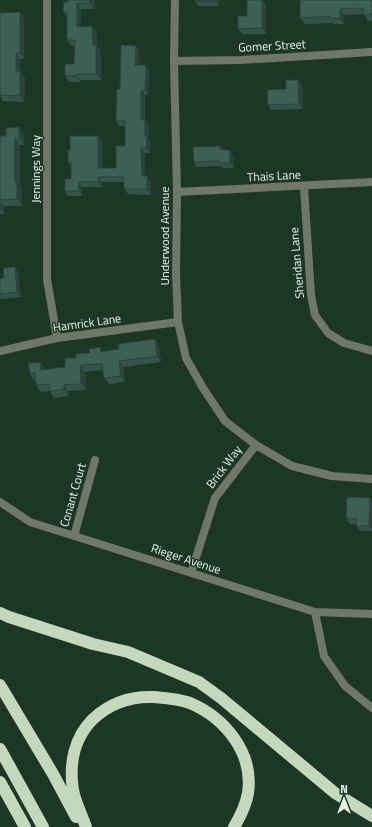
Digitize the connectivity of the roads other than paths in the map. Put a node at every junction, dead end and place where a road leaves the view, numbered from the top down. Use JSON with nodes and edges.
{"nodes":[{"id":1,"x":47,"y":0,"type":"edge"},
{"id":2,"x":174,"y":0,"type":"edge"},
{"id":3,"x":372,"y":52,"type":"edge"},
{"id":4,"x":174,"y":61,"type":"junction"},
{"id":5,"x":372,"y":182,"type":"edge"},
{"id":6,"x":304,"y":186,"type":"junction"},
{"id":7,"x":177,"y":192,"type":"junction"},
{"id":8,"x":178,"y":322,"type":"junction"},
{"id":9,"x":57,"y":338,"type":"junction"},
{"id":10,"x":0,"y":351,"type":"edge"},
{"id":11,"x":372,"y":351,"type":"edge"},
{"id":12,"x":256,"y":445,"type":"junction"},
{"id":13,"x":95,"y":460,"type":"dead end"},
{"id":14,"x":372,"y":479,"type":"edge"},
{"id":15,"x":0,"y":502,"type":"edge"},
{"id":16,"x":74,"y":536,"type":"junction"},
{"id":17,"x":191,"y":573,"type":"junction"},
{"id":18,"x":315,"y":612,"type":"junction"},
{"id":19,"x":0,"y":613,"type":"edge"},
{"id":20,"x":372,"y":614,"type":"edge"},
{"id":21,"x":0,"y":685,"type":"edge"},
{"id":22,"x":372,"y":708,"type":"edge"},
{"id":23,"x":0,"y":749,"type":"edge"},
{"id":24,"x":0,"y":782,"type":"edge"},
{"id":25,"x":372,"y":816,"type":"edge"},
{"id":26,"x":25,"y":827,"type":"edge"},
{"id":27,"x":43,"y":827,"type":"edge"},
{"id":28,"x":82,"y":827,"type":"edge"},
{"id":29,"x":86,"y":827,"type":"edge"},
{"id":30,"x":234,"y":827,"type":"edge"}],
"edges":[{"from":1,"to":9,"type":"street","name":"Jennings Way"},
{"from":2,"to":4,"type":"street","name":"Underwood Avenue"},
{"from":3,"to":4,"type":"street","name":"Gomer Street"},
{"from":4,"to":7,"type":"street","name":"Underwood Avenue"},
{"from":5,"to":6,"type":"street","name":"Thais Lane"},
{"from":6,"to":7,"type":"street","name":"Thais Lane"},
{"from":6,"to":11,"type":"street","name":"Sheridan Lane"},
{"from":7,"to":8,"type":"street","name":"Underwood Avenue"},
{"from":8,"to":9,"type":"street","name":"Hamrick Lane"},
{"from":8,"to":12,"type":"street","name":"Underwood Avenue"},
{"from":9,"to":10,"type":"street","name":"Hamrick Lane"},
{"from":12,"to":14,"type":"street","name":"Underwood Avenue"},
{"from":12,"to":17,"type":"street","name":"Brick Way"},
{"from":13,"to":16,"type":"street","name":"Conant Court"},
{"from":15,"to":16,"type":"street","name":"Rieger Avenue"},
{"from":16,"to":17,"type":"street","name":"Rieger Avenue"},
{"from":17,"to":18,"type":"street","name":"Rieger Avenue"},
{"from":18,"to":20,"type":"street","name":"Rieger Avenue"},
{"from":18,"to":22,"type":"street"},
{"from":19,"to":25,"type":"highway"},
{"from":21,"to":28,"type":"highway"},
{"from":23,"to":27,"type":"highway"},
{"from":24,"to":26,"type":"highway"},
{"from":29,"to":30,"type":"highway"}]}
